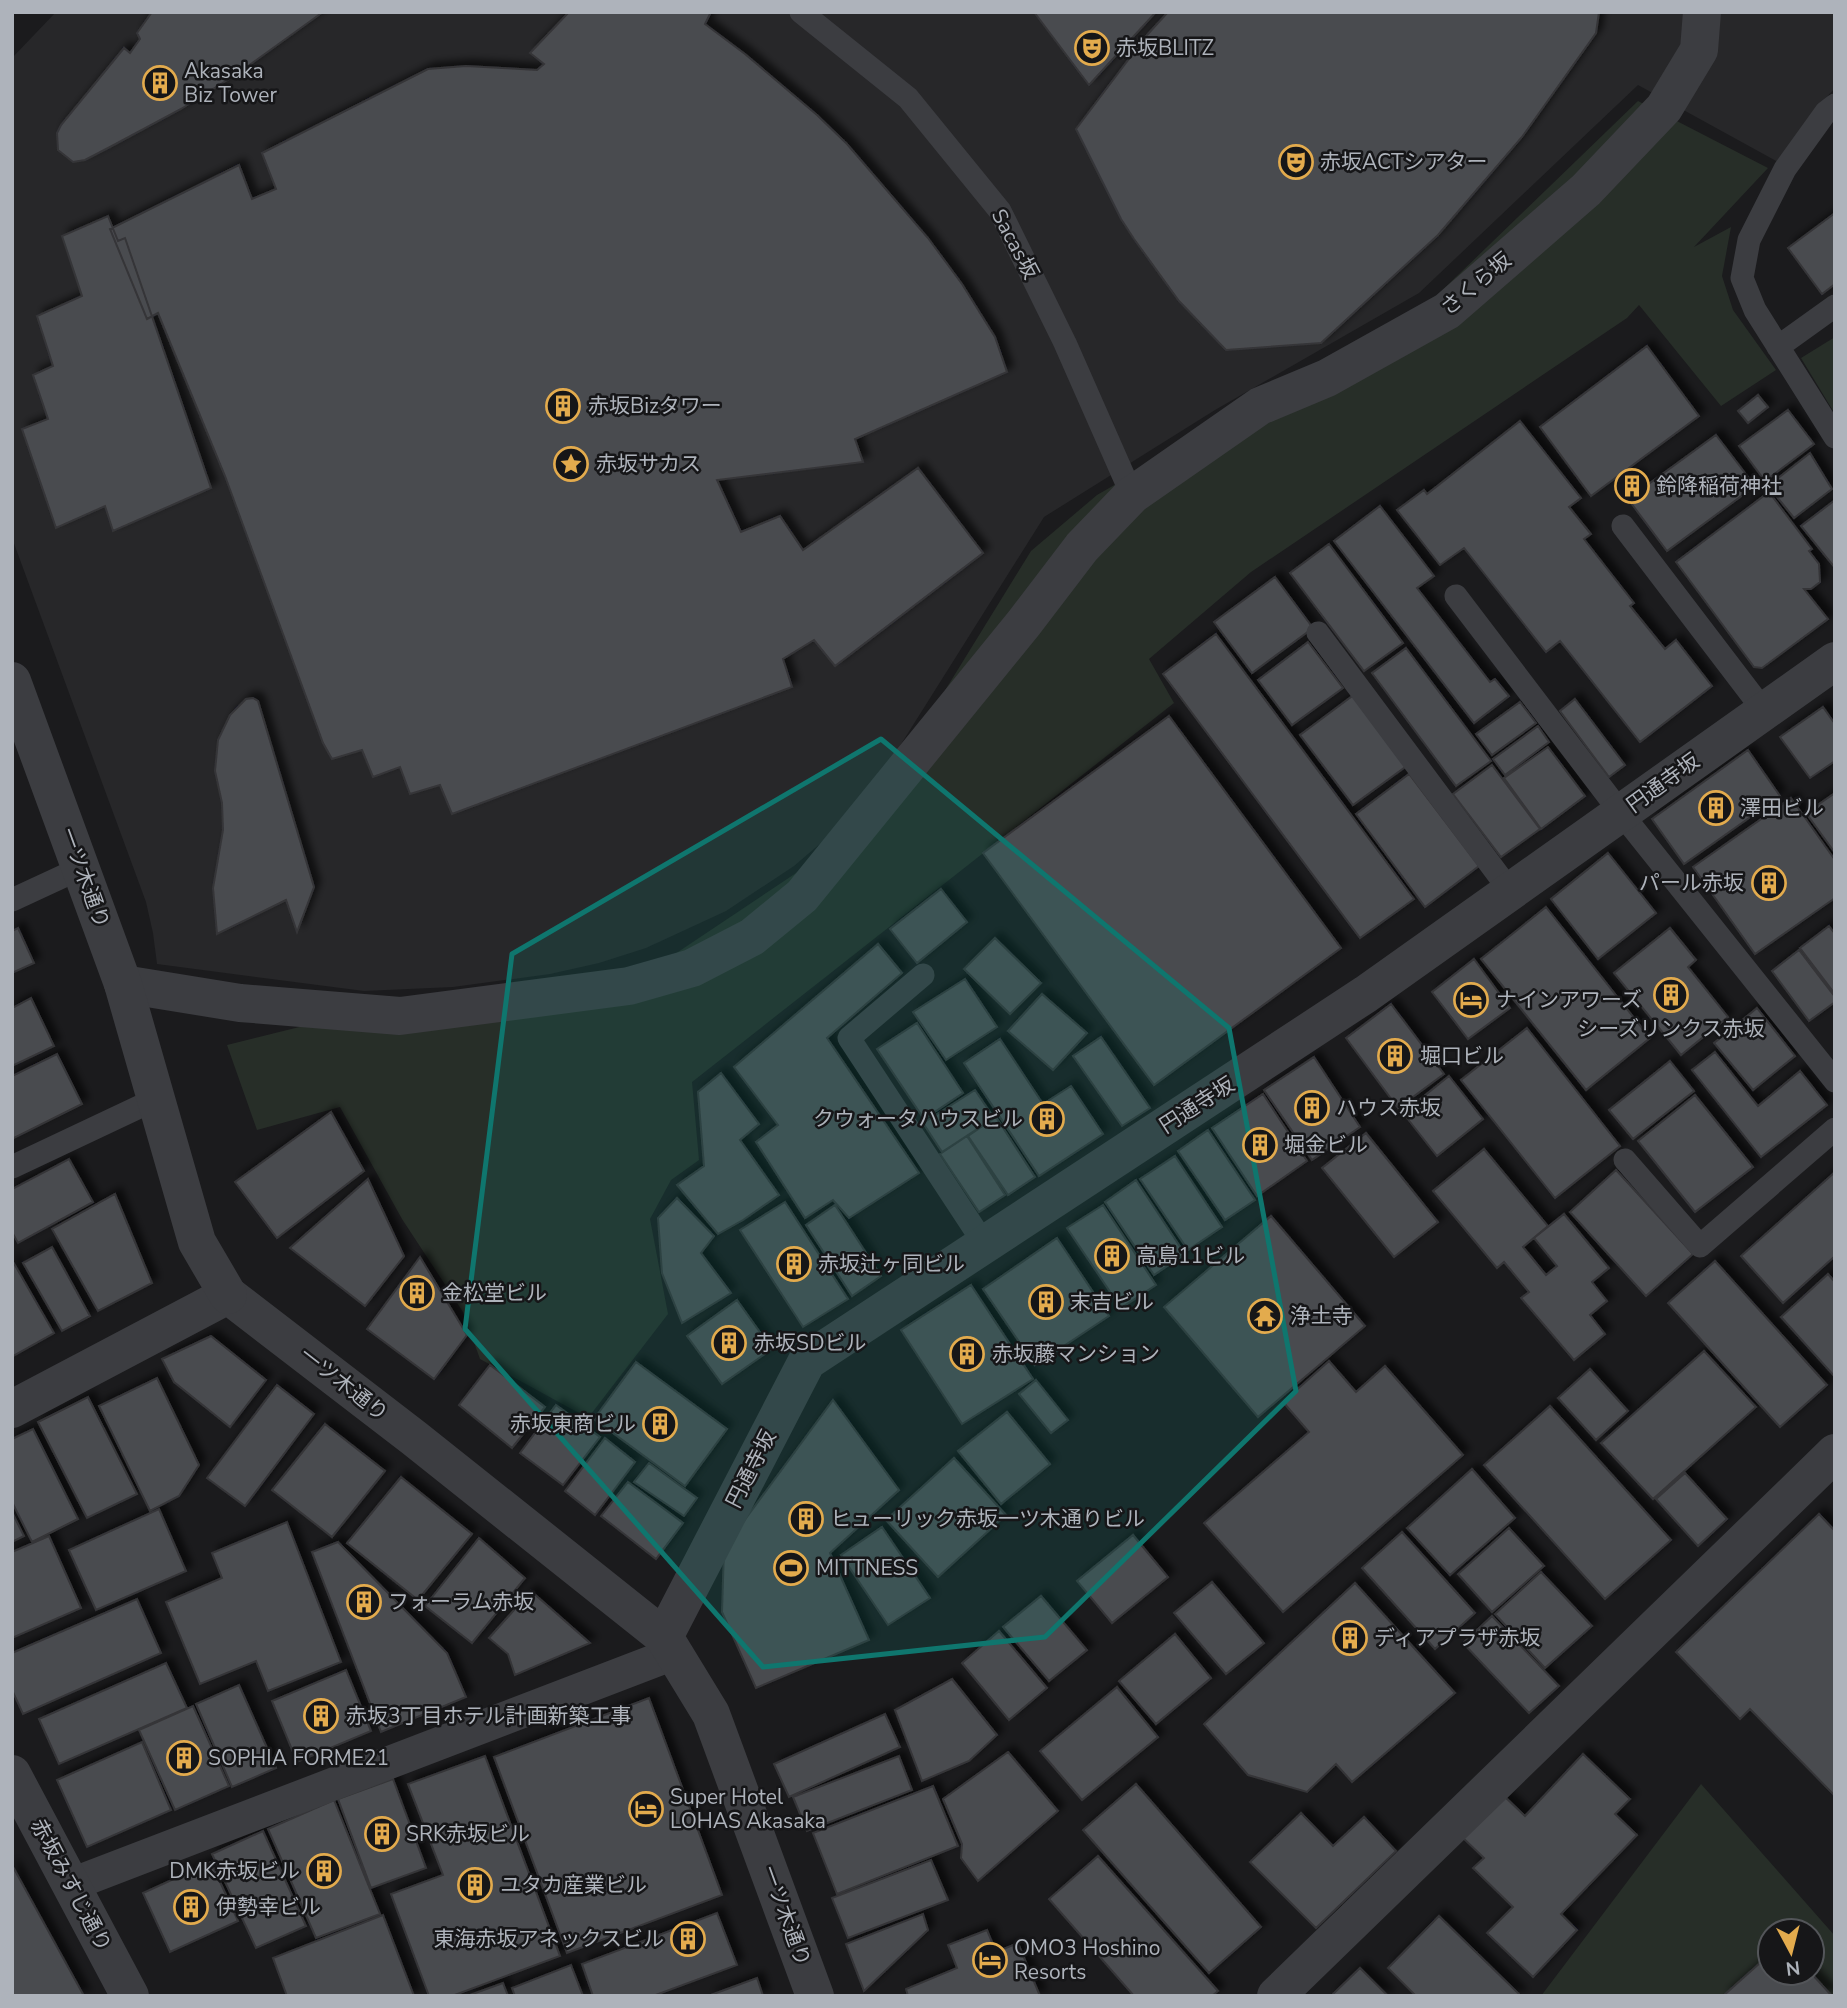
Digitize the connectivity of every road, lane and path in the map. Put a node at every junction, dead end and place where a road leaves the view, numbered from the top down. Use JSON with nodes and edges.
{"nodes":[{"id":1,"x":801,"y":12,"type":"edge"},
{"id":2,"x":1702,"y":12,"type":"edge"},
{"id":3,"x":1835,"y":105,"type":"edge"},
{"id":4,"x":1835,"y":306,"type":"edge"},
{"id":5,"x":1778,"y":347,"type":"junction"},
{"id":6,"x":1835,"y":437,"type":"edge"},
{"id":7,"x":1132,"y":495,"type":"junction"},
{"id":8,"x":1623,"y":526,"type":"dead end"},
{"id":9,"x":1456,"y":596,"type":"dead end"},
{"id":10,"x":1318,"y":633,"type":"dead end"},
{"id":11,"x":1835,"y":661,"type":"edge"},
{"id":12,"x":12,"y":681,"type":"edge"},
{"id":13,"x":1764,"y":711,"type":"junction"},
{"id":14,"x":1621,"y":813,"type":"junction"},
{"id":15,"x":81,"y":868,"type":"junction"},
{"id":16,"x":1511,"y":892,"type":"junction"},
{"id":17,"x":12,"y":900,"type":"edge"},
{"id":18,"x":923,"y":975,"type":"dead end"},
{"id":19,"x":123,"y":984,"type":"junction"},
{"id":20,"x":1835,"y":1081,"type":"edge"},
{"id":21,"x":156,"y":1099,"type":"junction"},
{"id":22,"x":1835,"y":1129,"type":"edge"},
{"id":23,"x":1625,"y":1160,"type":"dead end"},
{"id":24,"x":12,"y":1167,"type":"edge"},
{"id":25,"x":985,"y":1245,"type":"junction"},
{"id":26,"x":228,"y":1295,"type":"junction"},
{"id":27,"x":12,"y":1409,"type":"edge"},
{"id":28,"x":1835,"y":1453,"type":"edge"},
{"id":29,"x":669,"y":1645,"type":"junction"},
{"id":30,"x":12,"y":1774,"type":"edge"},
{"id":31,"x":70,"y":1885,"type":"junction"},
{"id":32,"x":130,"y":1996,"type":"edge"},
{"id":33,"x":815,"y":1996,"type":"edge"},
{"id":34,"x":1276,"y":1996,"type":"edge"}],
"edges":[{"from":1,"to":7,"type":"lane","name":"Sacas坂"},
{"from":2,"to":7,"type":"street","name":"さくら坂"},
{"from":3,"to":5,"type":"lane"},
{"from":4,"to":5,"type":"lane"},
{"from":5,"to":6,"type":"lane"},
{"from":7,"to":19,"type":"street","name":"さくら坂"},
{"from":8,"to":13,"type":"lane"},
{"from":9,"to":14,"type":"lane"},
{"from":10,"to":16,"type":"lane"},
{"from":11,"to":13,"type":"street","name":"円通寺坂"},
{"from":12,"to":15,"type":"street","name":"一ツ木通り"},
{"from":13,"to":14,"type":"street","name":"円通寺坂"},
{"from":14,"to":16,"type":"street","name":"円通寺坂"},
{"from":14,"to":20,"type":"lane"},
{"from":15,"to":17,"type":"lane"},
{"from":15,"to":19,"type":"street","name":"一ツ木通り"},
{"from":16,"to":25,"type":"street","name":"円通寺坂"},
{"from":18,"to":25,"type":"lane"},
{"from":19,"to":21,"type":"street","name":"一ツ木通り"},
{"from":21,"to":24,"type":"lane"},
{"from":21,"to":26,"type":"street","name":"一ツ木通り"},
{"from":22,"to":23,"type":"lane"},
{"from":25,"to":29,"type":"street","name":"円通寺坂"},
{"from":26,"to":27,"type":"street"},
{"from":26,"to":29,"type":"street","name":"一ツ木通り"},
{"from":28,"to":34,"type":"street"},
{"from":29,"to":31,"type":"street"},
{"from":29,"to":33,"type":"street","name":"一ツ木通り"},
{"from":30,"to":31,"type":"street","name":"赤坂みすじ通り"},
{"from":31,"to":32,"type":"street","name":"赤坂みすじ通り"}]}
